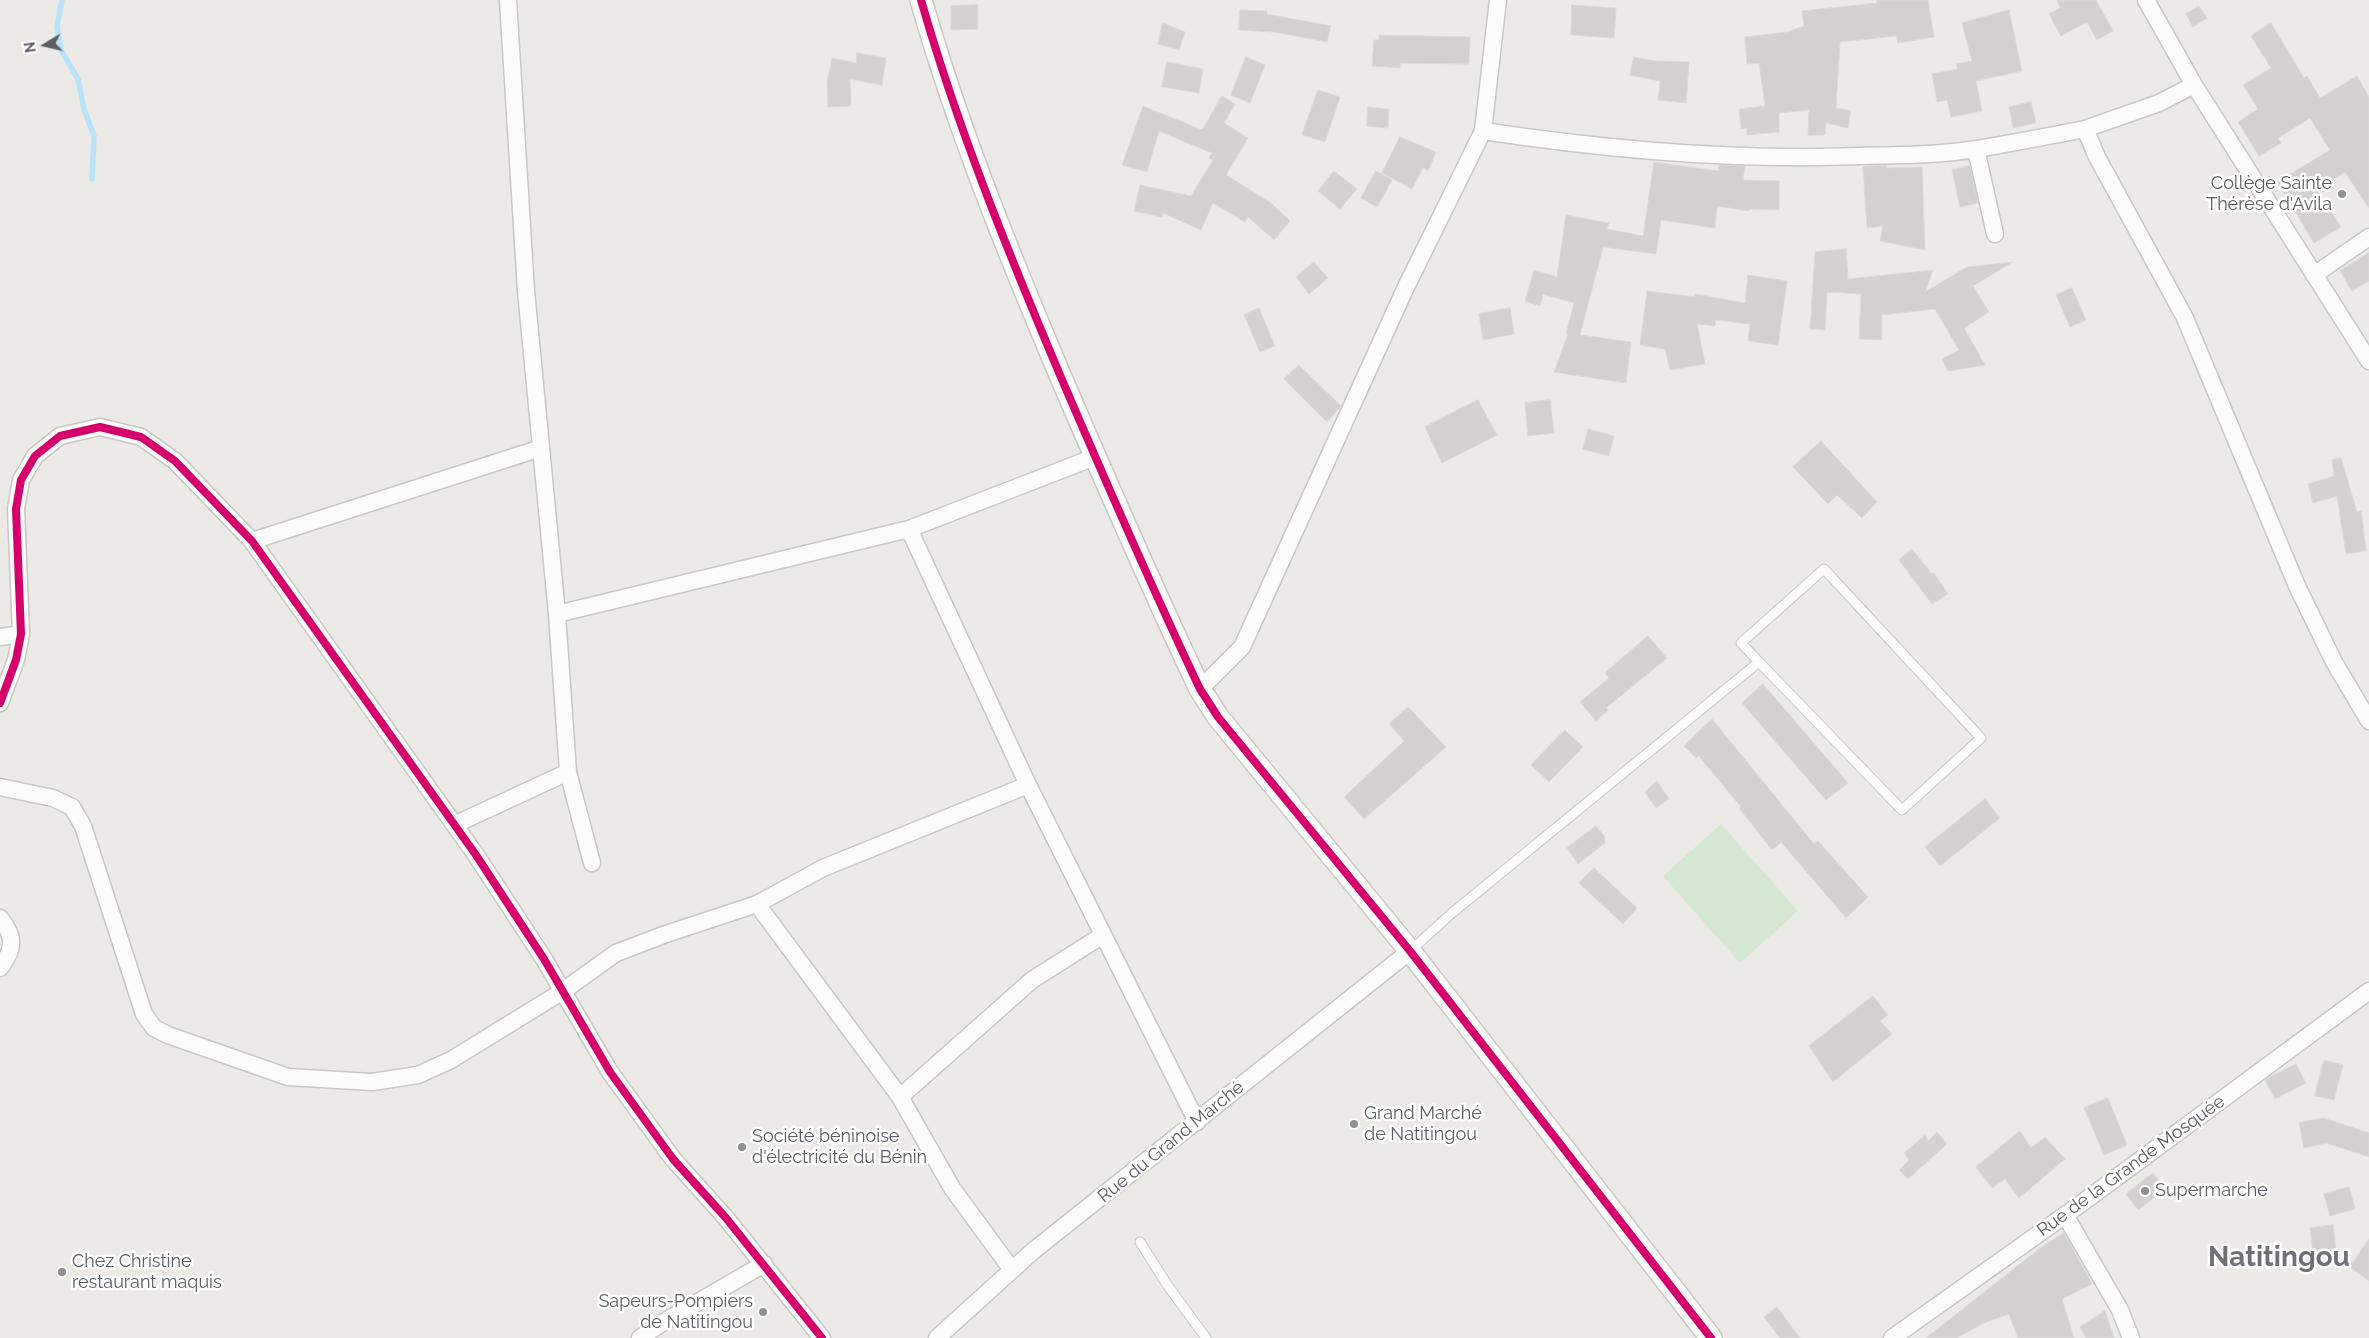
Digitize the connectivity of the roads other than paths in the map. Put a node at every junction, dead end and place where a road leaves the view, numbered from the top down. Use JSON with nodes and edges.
{"nodes":[{"id":1,"x":508,"y":0,"type":"edge"},
{"id":2,"x":921,"y":0,"type":"edge"},
{"id":3,"x":1498,"y":0,"type":"edge"},
{"id":4,"x":2146,"y":0,"type":"edge"},
{"id":5,"x":2194,"y":85,"type":"junction"},
{"id":6,"x":2085,"y":129,"type":"junction"},
{"id":7,"x":1484,"y":131,"type":"junction"},
{"id":8,"x":1976,"y":149,"type":"junction"},
{"id":9,"x":1995,"y":234,"type":"dead end"},
{"id":10,"x":2369,"y":237,"type":"edge"},
{"id":11,"x":2314,"y":275,"type":"junction"},
{"id":12,"x":2369,"y":360,"type":"edge"},
{"id":13,"x":541,"y":448,"type":"junction"},
{"id":14,"x":1096,"y":458,"type":"junction"},
{"id":15,"x":909,"y":528,"type":"junction"},
{"id":16,"x":252,"y":541,"type":"junction"},
{"id":17,"x":557,"y":614,"type":"junction"},
{"id":18,"x":21,"y":634,"type":"junction"},
{"id":19,"x":0,"y":637,"type":"edge"},
{"id":20,"x":1759,"y":662,"type":"junction"},
{"id":21,"x":1200,"y":689,"type":"junction"},
{"id":22,"x":0,"y":703,"type":"edge"},
{"id":23,"x":2369,"y":721,"type":"edge"},
{"id":24,"x":568,"y":772,"type":"junction"},
{"id":25,"x":1028,"y":785,"type":"junction"},
{"id":26,"x":0,"y":787,"type":"edge"},
{"id":27,"x":456,"y":824,"type":"junction"},
{"id":28,"x":592,"y":863,"type":"dead end"},
{"id":29,"x":757,"y":904,"type":"junction"},
{"id":30,"x":0,"y":918,"type":"edge"},
{"id":31,"x":1103,"y":934,"type":"junction"},
{"id":32,"x":1410,"y":951,"type":"junction"},
{"id":33,"x":0,"y":968,"type":"edge"},
{"id":34,"x":563,"y":991,"type":"junction"},
{"id":35,"x":2369,"y":991,"type":"edge"},
{"id":36,"x":900,"y":1097,"type":"junction"},
{"id":37,"x":1197,"y":1122,"type":"junction"},
{"id":38,"x":2065,"y":1215,"type":"junction"},
{"id":39,"x":1140,"y":1242,"type":"dead end"},
{"id":40,"x":764,"y":1264,"type":"junction"},
{"id":41,"x":1012,"y":1270,"type":"junction"},
{"id":42,"x":640,"y":1338,"type":"edge"},
{"id":43,"x":822,"y":1338,"type":"edge"},
{"id":44,"x":937,"y":1338,"type":"edge"},
{"id":45,"x":1206,"y":1338,"type":"edge"},
{"id":46,"x":1711,"y":1338,"type":"edge"},
{"id":47,"x":1892,"y":1338,"type":"edge"},
{"id":48,"x":2131,"y":1338,"type":"edge"}],
"edges":[{"from":1,"to":13,"type":"street"},
{"from":2,"to":14,"type":"street"},
{"from":3,"to":7,"type":"street"},
{"from":4,"to":5,"type":"street"},
{"from":5,"to":6,"type":"street"},
{"from":5,"to":11,"type":"street"},
{"from":6,"to":8,"type":"street"},
{"from":6,"to":23,"type":"street"},
{"from":7,"to":8,"type":"street"},
{"from":7,"to":21,"type":"street"},
{"from":8,"to":9,"type":"street"},
{"from":10,"to":11,"type":"street"},
{"from":11,"to":12,"type":"street"},
{"from":13,"to":16,"type":"street"},
{"from":13,"to":17,"type":"street"},
{"from":14,"to":15,"type":"street"},
{"from":14,"to":21,"type":"street"},
{"from":15,"to":17,"type":"street"},
{"from":15,"to":25,"type":"street"},
{"from":16,"to":18,"type":"street"},
{"from":16,"to":27,"type":"street"},
{"from":17,"to":24,"type":"street"},
{"from":18,"to":19,"type":"street"},
{"from":18,"to":22,"type":"street"},
{"from":20,"to":20,"type":"lane"},
{"from":20,"to":32,"type":"lane"},
{"from":21,"to":32,"type":"street"},
{"from":24,"to":27,"type":"street"},
{"from":24,"to":28,"type":"street"},
{"from":25,"to":29,"type":"street"},
{"from":25,"to":31,"type":"street"},
{"from":26,"to":34,"type":"street"},
{"from":27,"to":34,"type":"street"},
{"from":29,"to":34,"type":"street"},
{"from":29,"to":36,"type":"street"},
{"from":30,"to":33,"type":"street"},
{"from":31,"to":36,"type":"street"},
{"from":31,"to":37,"type":"street"},
{"from":32,"to":37,"type":"street","name":"Rue du Grand Marché"},
{"from":32,"to":46,"type":"street"},
{"from":34,"to":40,"type":"street"},
{"from":35,"to":38,"type":"street","name":"Rue de la Grande Mosquée"},
{"from":36,"to":41,"type":"street"},
{"from":37,"to":41,"type":"street","name":"Rue du Grand Marché"},
{"from":38,"to":47,"type":"street","name":"Rue de la Grande Mosquée"},
{"from":38,"to":48,"type":"street"},
{"from":39,"to":45,"type":"lane"},
{"from":40,"to":42,"type":"street"},
{"from":40,"to":43,"type":"street"},
{"from":41,"to":44,"type":"street","name":"Rue du Grand Marché"}]}
